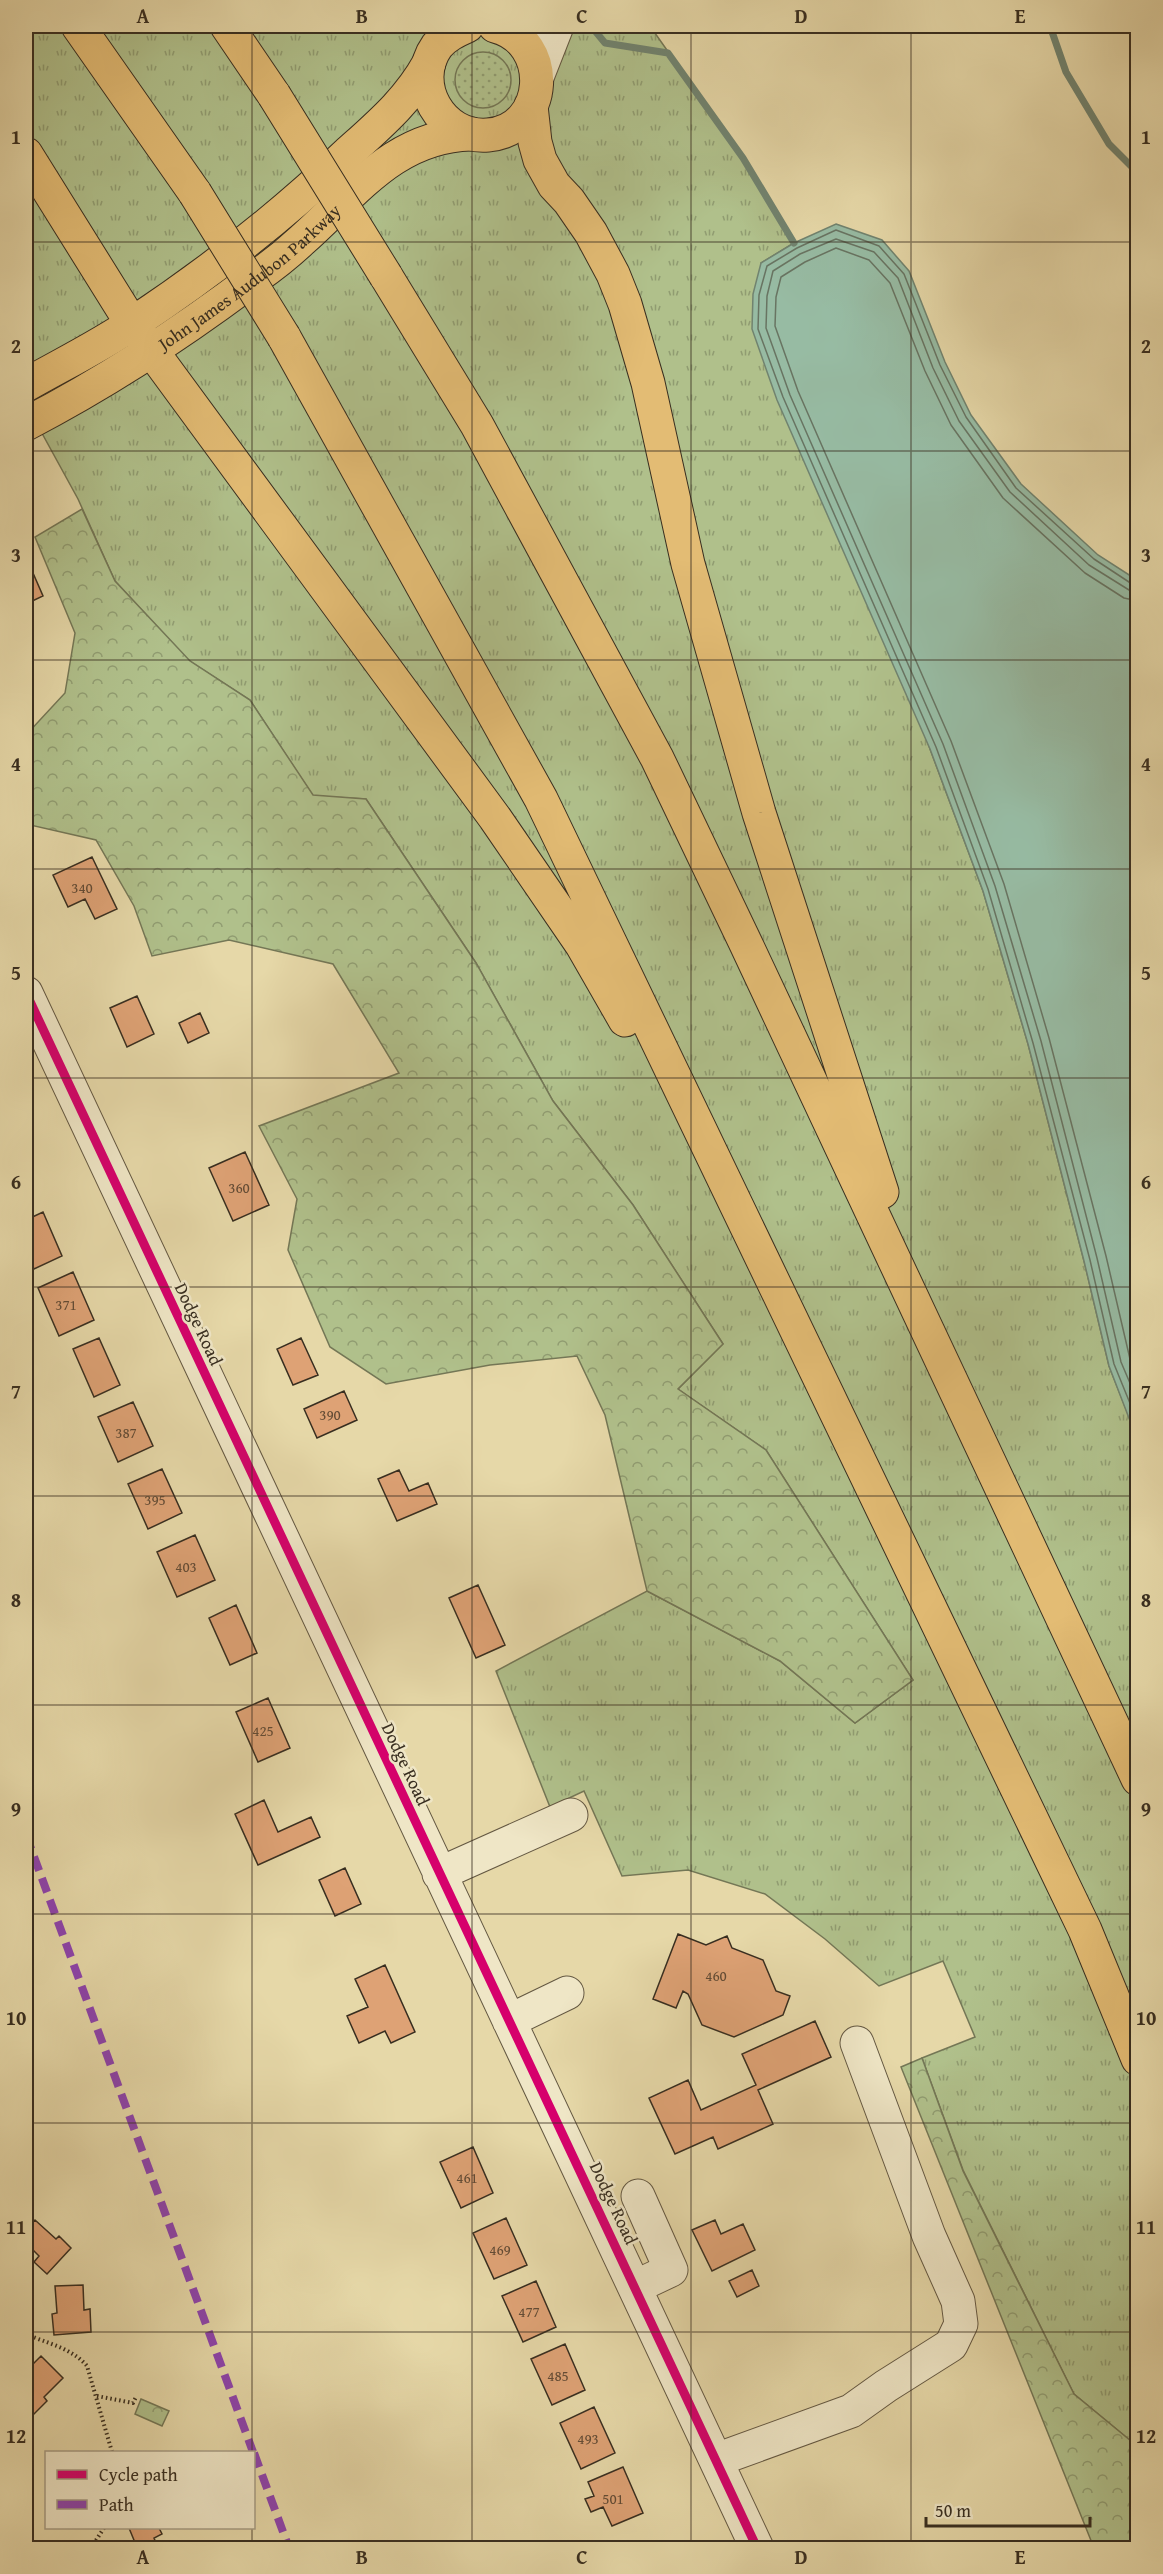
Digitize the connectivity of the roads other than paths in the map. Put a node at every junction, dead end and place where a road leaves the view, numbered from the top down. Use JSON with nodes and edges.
{"nodes":[{"id":1,"x":78,"y":26,"type":"edge"},
{"id":2,"x":227,"y":26,"type":"edge"},
{"id":3,"x":467,"y":26,"type":"edge"},
{"id":4,"x":495,"y":26,"type":"edge"},
{"id":5,"x":557,"y":26,"type":"edge"},
{"id":6,"x":429,"y":63,"type":"junction"},
{"id":7,"x":534,"y":91,"type":"junction"},
{"id":8,"x":471,"y":134,"type":"junction"},
{"id":9,"x":26,"y":154,"type":"edge"},
{"id":10,"x":132,"y":324,"type":"junction"},
{"id":11,"x":151,"y":351,"type":"junction"},
{"id":12,"x":26,"y":385,"type":"edge"},
{"id":13,"x":26,"y":424,"type":"edge"},
{"id":14,"x":26,"y":993,"type":"edge"},
{"id":15,"x":765,"y":1266,"type":"junction"},
{"id":16,"x":922,"y":1317,"type":"junction"},
{"id":17,"x":1137,"y":1779,"type":"edge"},
{"id":18,"x":571,"y":1815,"type":"dead end"},
{"id":19,"x":439,"y":1874,"type":"junction"},
{"id":20,"x":567,"y":1993,"type":"dead end"},
{"id":21,"x":509,"y":2021,"type":"junction"},
{"id":22,"x":857,"y":2043,"type":"dead end"},
{"id":23,"x":1137,"y":2059,"type":"edge"},
{"id":24,"x":600,"y":2213,"type":"junction"},
{"id":25,"x":635,"y":2287,"type":"junction"},
{"id":26,"x":716,"y":2460,"type":"junction"},
{"id":27,"x":757,"y":2548,"type":"edge"}],
"edges":[{"from":1,"to":15,"type":"main road","bridge":true},
{"from":2,"to":16,"type":"main road","bridge":true},
{"from":3,"to":6,"type":"main road","name":"John James Audubon Parkway"},
{"from":4,"to":7,"type":"main road"},
{"from":5,"to":7,"type":"street"},
{"from":6,"to":8,"type":"main road"},
{"from":6,"to":10,"type":"main road","name":"John James Audubon Parkway"},
{"from":7,"to":8,"type":"main road","name":"John James Audubon Parkway"},
{"from":7,"to":16,"type":"main road"},
{"from":8,"to":11,"type":"main road","name":"John James Audubon Parkway"},
{"from":9,"to":10,"type":"main road"},
{"from":10,"to":11,"type":"main road"},
{"from":10,"to":12,"type":"main road","name":"John James Audubon Parkway"},
{"from":11,"to":13,"type":"main road","name":"John James Audubon Parkway"},
{"from":11,"to":15,"type":"main road"},
{"from":14,"to":19,"type":"street","name":"Dodge Road"},
{"from":15,"to":23,"type":"main road"},
{"from":16,"to":17,"type":"main road"},
{"from":18,"to":19,"type":"street"},
{"from":19,"to":21,"type":"street","name":"Dodge Road"},
{"from":20,"to":21,"type":"street"},
{"from":21,"to":24,"type":"street","name":"Dodge Road"},
{"from":22,"to":26,"type":"street"},
{"from":24,"to":25,"type":"street","name":"Dodge Road"},
{"from":24,"to":25,"type":"street"},
{"from":25,"to":26,"type":"street","name":"Dodge Road"},
{"from":26,"to":27,"type":"street","name":"Dodge Road"}]}
